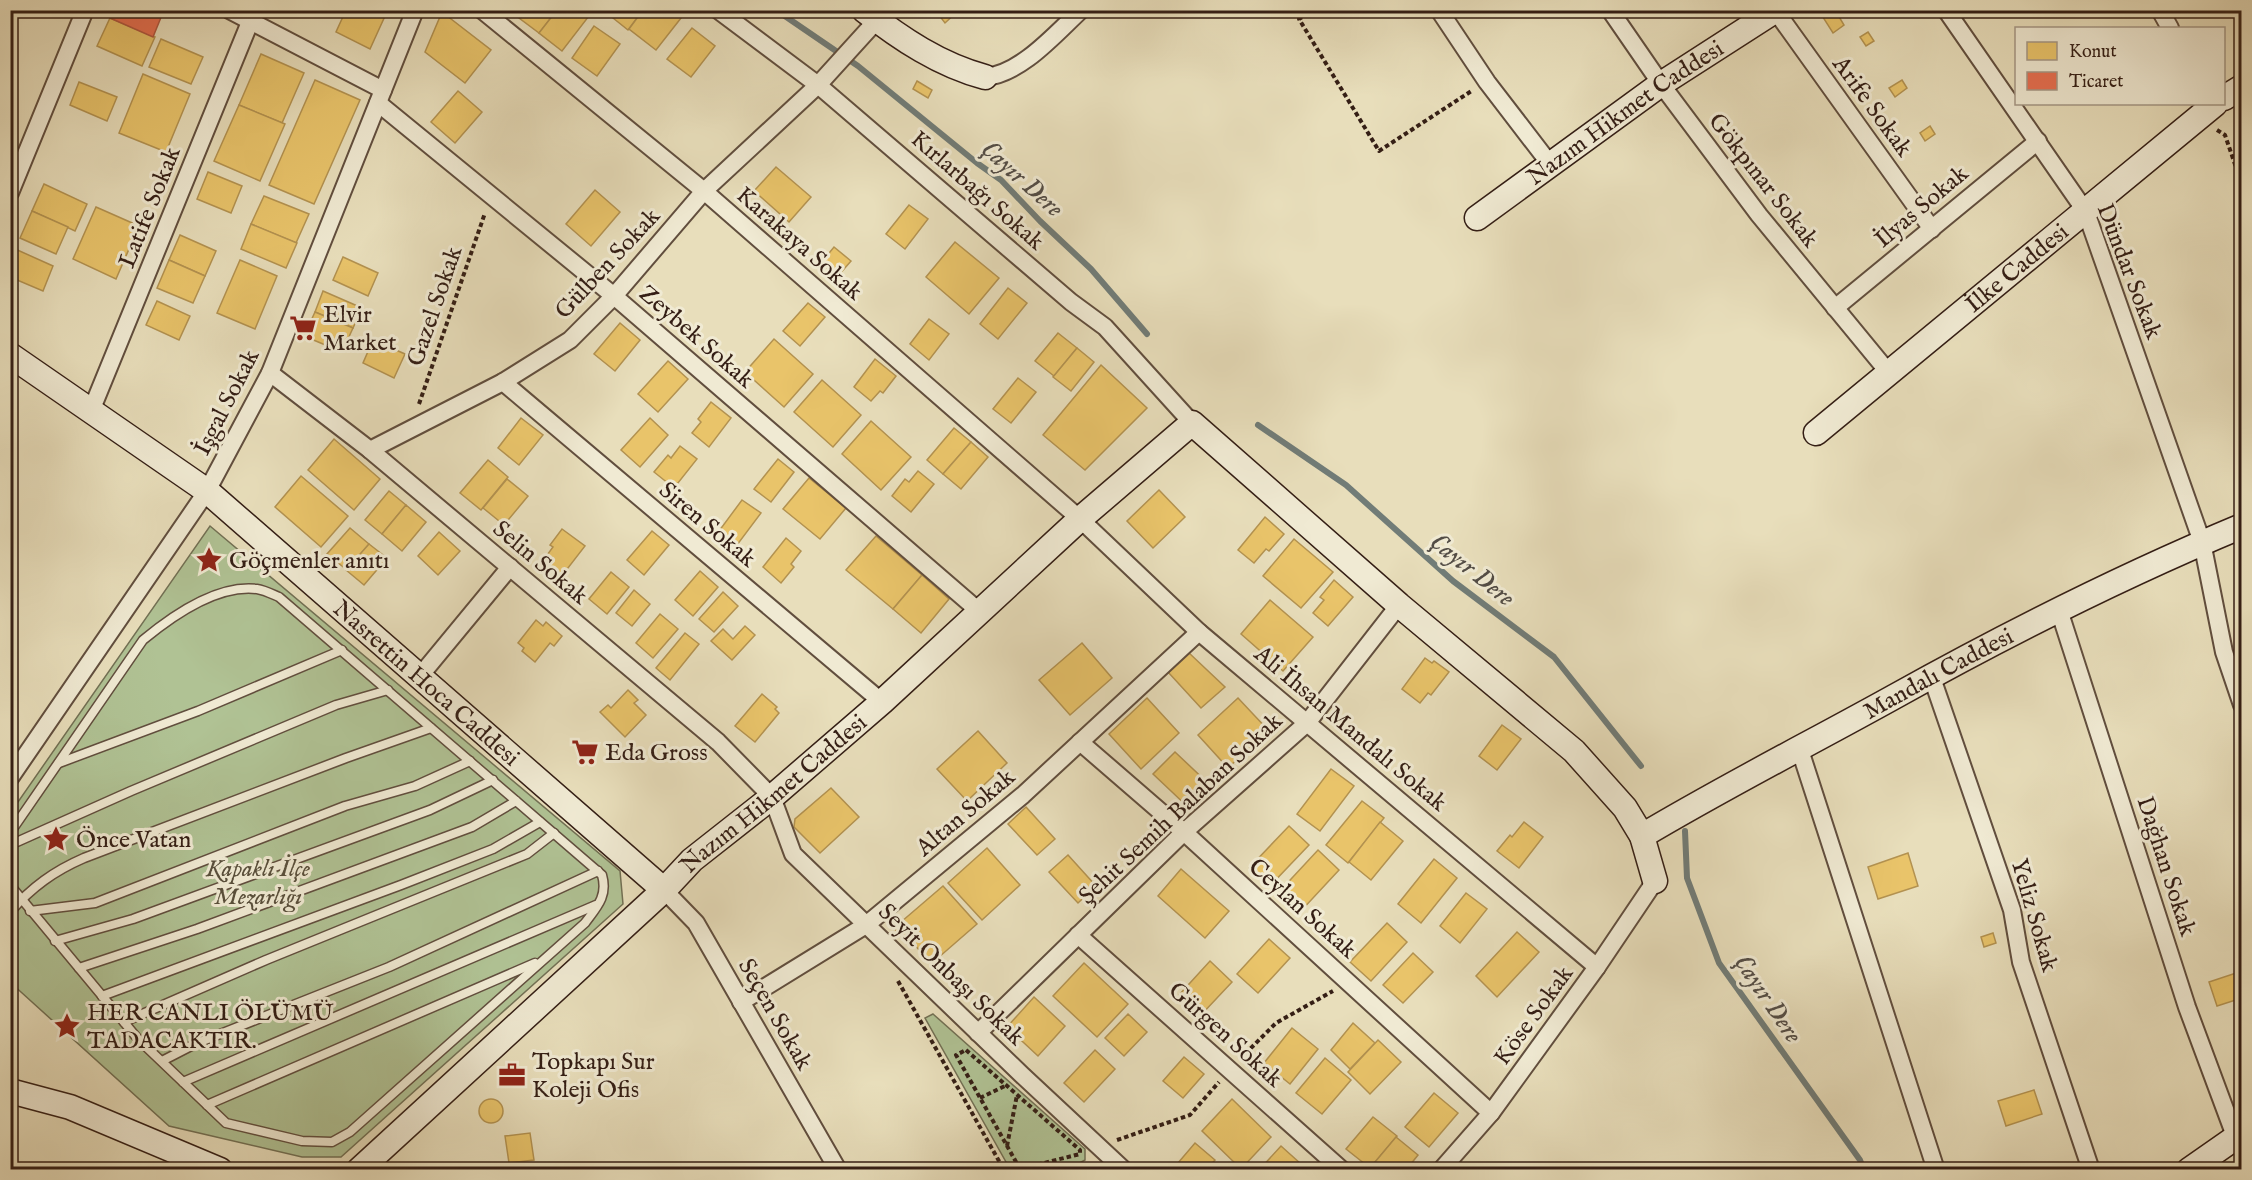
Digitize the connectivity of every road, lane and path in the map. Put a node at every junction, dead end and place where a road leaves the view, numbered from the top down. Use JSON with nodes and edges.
{"nodes":[{"id":1,"x":85,"y":10,"type":"edge"},
{"id":2,"x":229,"y":10,"type":"edge"},
{"id":3,"x":415,"y":10,"type":"edge"},
{"id":4,"x":482,"y":10,"type":"edge"},
{"id":5,"x":718,"y":10,"type":"edge"},
{"id":6,"x":1081,"y":10,"type":"edge"},
{"id":7,"x":1315,"y":10,"type":"edge"},
{"id":8,"x":1439,"y":10,"type":"edge"},
{"id":9,"x":1610,"y":10,"type":"edge"},
{"id":10,"x":1946,"y":10,"type":"edge"},
{"id":11,"x":2160,"y":10,"type":"edge"},
{"id":12,"x":1776,"y":11,"type":"edge"},
{"id":13,"x":870,"y":15,"type":"edge"},
{"id":14,"x":250,"y":22,"type":"junction"},
{"id":15,"x":2169,"y":27,"type":"edge"},
{"id":16,"x":985,"y":77,"type":"joint"},
{"id":17,"x":1487,"y":82,"type":"junction"},
{"id":18,"x":1661,"y":84,"type":"junction"},
{"id":19,"x":818,"y":85,"type":"junction"},
{"id":20,"x":2241,"y":87,"type":"edge"},
{"id":21,"x":381,"y":96,"type":"junction"},
{"id":22,"x":2225,"y":97,"type":"edge"},
{"id":23,"x":2212,"y":106,"type":"edge"},
{"id":24,"x":2038,"y":141,"type":"junction"},
{"id":25,"x":1550,"y":164,"type":"junction"},
{"id":26,"x":2241,"y":185,"type":"edge"},
{"id":27,"x":704,"y":191,"type":"junction"},
{"id":28,"x":10,"y":193,"type":"edge"},
{"id":29,"x":491,"y":195,"type":"junction"},
{"id":30,"x":2086,"y":212,"type":"junction"},
{"id":31,"x":1477,"y":218,"type":"dead end"},
{"id":32,"x":1932,"y":229,"type":"junction"},
{"id":33,"x":614,"y":296,"type":"junction"},
{"id":34,"x":1835,"y":309,"type":"junction"},
{"id":35,"x":10,"y":355,"type":"edge"},
{"id":36,"x":270,"y":373,"type":"junction"},
{"id":37,"x":1889,"y":373,"type":"junction"},
{"id":38,"x":503,"y":382,"type":"junction"},
{"id":39,"x":91,"y":411,"type":"junction"},
{"id":40,"x":1192,"y":423,"type":"junction"},
{"id":41,"x":411,"y":429,"type":"junction"},
{"id":42,"x":1816,"y":433,"type":"dead end"},
{"id":43,"x":370,"y":450,"type":"junction"},
{"id":44,"x":207,"y":491,"type":"junction"},
{"id":45,"x":1080,"y":519,"type":"junction"},
{"id":46,"x":2241,"y":526,"type":"edge"},
{"id":47,"x":2202,"y":542,"type":"junction"},
{"id":48,"x":510,"y":567,"type":"junction"},
{"id":49,"x":1399,"y":605,"type":"junction"},
{"id":50,"x":2059,"y":610,"type":"junction"},
{"id":51,"x":980,"y":612,"type":"junction"},
{"id":52,"x":1199,"y":632,"type":"junction"},
{"id":53,"x":342,"y":651,"type":"junction"},
{"id":54,"x":1931,"y":675,"type":"junction"},
{"id":55,"x":420,"y":676,"type":"junction"},
{"id":56,"x":388,"y":690,"type":"junction"},
{"id":57,"x":882,"y":702,"type":"junction"},
{"id":58,"x":2241,"y":705,"type":"edge"},
{"id":59,"x":1307,"y":723,"type":"junction"},
{"id":60,"x":431,"y":728,"type":"junction"},
{"id":61,"x":1080,"y":742,"type":"junction"},
{"id":62,"x":1799,"y":747,"type":"junction"},
{"id":63,"x":470,"y":761,"type":"junction"},
{"id":64,"x":58,"y":763,"type":"junction"},
{"id":65,"x":10,"y":778,"type":"edge"},
{"id":66,"x":493,"y":780,"type":"junction"},
{"id":67,"x":772,"y":797,"type":"junction"},
{"id":68,"x":516,"y":801,"type":"junction"},
{"id":69,"x":540,"y":822,"type":"junction"},
{"id":70,"x":1184,"y":832,"type":"junction"},
{"id":71,"x":10,"y":833,"type":"edge"},
{"id":72,"x":554,"y":833,"type":"junction"},
{"id":73,"x":1642,"y":836,"type":"junction"},
{"id":74,"x":10,"y":844,"type":"edge"},
{"id":75,"x":598,"y":871,"type":"junction"},
{"id":76,"x":1655,"y":881,"type":"joint"},
{"id":77,"x":10,"y":885,"type":"edge"},
{"id":78,"x":664,"y":890,"type":"junction"},
{"id":79,"x":21,"y":900,"type":"junction"},
{"id":80,"x":600,"y":904,"type":"junction"},
{"id":81,"x":30,"y":911,"type":"junction"},
{"id":82,"x":10,"y":912,"type":"edge"},
{"id":83,"x":866,"y":925,"type":"junction"},
{"id":84,"x":1078,"y":935,"type":"junction"},
{"id":85,"x":56,"y":941,"type":"junction"},
{"id":86,"x":544,"y":959,"type":"junction"},
{"id":87,"x":1597,"y":967,"type":"junction"},
{"id":88,"x":79,"y":968,"type":"junction"},
{"id":89,"x":895,"y":976,"type":"dead end"},
{"id":90,"x":102,"y":996,"type":"junction"},
{"id":91,"x":741,"y":1002,"type":"junction"},
{"id":92,"x":124,"y":1022,"type":"junction"},
{"id":93,"x":978,"y":1033,"type":"junction"},
{"id":94,"x":162,"y":1061,"type":"junction"},
{"id":95,"x":183,"y":1082,"type":"junction"},
{"id":96,"x":1006,"y":1085,"type":"junction"},
{"id":97,"x":10,"y":1091,"type":"edge"},
{"id":98,"x":1017,"y":1095,"type":"junction"},
{"id":99,"x":980,"y":1098,"type":"junction"},
{"id":100,"x":207,"y":1105,"type":"junction"},
{"id":101,"x":1491,"y":1113,"type":"junction"},
{"id":102,"x":2238,"y":1134,"type":"edge"},
{"id":103,"x":1007,"y":1146,"type":"junction"},
{"id":104,"x":220,"y":1170,"type":"edge"},
{"id":105,"x":359,"y":1170,"type":"edge"},
{"id":106,"x":838,"y":1170,"type":"edge"},
{"id":107,"x":1004,"y":1170,"type":"edge"},
{"id":108,"x":1124,"y":1170,"type":"edge"},
{"id":109,"x":1342,"y":1170,"type":"edge"},
{"id":110,"x":1441,"y":1170,"type":"edge"},
{"id":111,"x":1936,"y":1170,"type":"edge"},
{"id":112,"x":2091,"y":1170,"type":"edge"},
{"id":113,"x":2189,"y":1170,"type":"edge"}],
"edges":[{"from":1,"to":28,"type":"street"},
{"from":2,"to":14,"type":"street","name":"Zeybek Sokak"},
{"from":3,"to":21,"type":"street","name":"İşgal Sokak"},
{"from":4,"to":27,"type":"street","name":"Karakaya Sokak"},
{"from":5,"to":19,"type":"street","name":"Kırlarbağı Sokak"},
{"from":6,"to":16,"type":"street"},
{"from":7,"to":17,"type":"path"},
{"from":8,"to":17,"type":"street"},
{"from":9,"to":18,"type":"street","name":"Gökpınar Sokak"},
{"from":10,"to":24,"type":"street","name":"Dündar Sokak"},
{"from":11,"to":15,"type":"street"},
{"from":12,"to":18,"type":"street","name":"Nazım Hikmet Caddesi"},
{"from":12,"to":32,"type":"street","name":"Arife Sokak"},
{"from":13,"to":16,"type":"street"},
{"from":13,"to":19,"type":"street","name":"Gülben Sokak"},
{"from":14,"to":21,"type":"street","name":"Zeybek Sokak"},
{"from":14,"to":39,"type":"street","name":"Latife Sokak"},
{"from":17,"to":25,"type":"street"},
{"from":18,"to":25,"type":"street","name":"Nazım Hikmet Caddesi"},
{"from":18,"to":34,"type":"street","name":"Gökpınar Sokak"},
{"from":19,"to":27,"type":"street","name":"Gülben Sokak"},
{"from":19,"to":40,"type":"street","name":"Kırlarbağı Sokak"},
{"from":20,"to":22,"type":"street","name":"İlke Caddesi"},
{"from":21,"to":29,"type":"street","name":"Zeybek Sokak"},
{"from":21,"to":36,"type":"street","name":"İşgal Sokak"},
{"from":23,"to":26,"type":"path"},
{"from":23,"to":30,"type":"street","name":"İlke Caddesi"},
{"from":24,"to":30,"type":"street","name":"Dündar Sokak"},
{"from":24,"to":32,"type":"street","name":"İlyas Sokak"},
{"from":25,"to":31,"type":"street","name":"Nazım Hikmet Caddesi"},
{"from":27,"to":33,"type":"street","name":"Gülben Sokak"},
{"from":27,"to":45,"type":"street","name":"Karakaya Sokak"},
{"from":29,"to":33,"type":"street","name":"Zeybek Sokak"},
{"from":29,"to":41,"type":"path","name":"Gazel Sokak"},
{"from":30,"to":37,"type":"street","name":"İlke Caddesi"},
{"from":30,"to":47,"type":"street","name":"Dündar Sokak"},
{"from":32,"to":34,"type":"street","name":"İlyas Sokak"},
{"from":33,"to":38,"type":"street","name":"Gülben Sokak"},
{"from":33,"to":51,"type":"street","name":"Zeybek Sokak"},
{"from":34,"to":37,"type":"street","name":"Gökpınar Sokak"},
{"from":35,"to":39,"type":"street","name":"Nasrettin Hoca Caddesi"},
{"from":36,"to":43,"type":"street","name":"Selin Sokak"},
{"from":36,"to":44,"type":"street","name":"İşgal Sokak"},
{"from":37,"to":42,"type":"street","name":"İlke Caddesi"},
{"from":38,"to":41,"type":"street","name":"Gülben Sokak"},
{"from":38,"to":57,"type":"street","name":"Siren Sokak"},
{"from":39,"to":44,"type":"street","name":"Nasrettin Hoca Caddesi"},
{"from":40,"to":45,"type":"street","name":"Nazım Hikmet Caddesi"},
{"from":40,"to":49,"type":"street"},
{"from":41,"to":43,"type":"street","name":"Gülben Sokak"},
{"from":43,"to":48,"type":"street","name":"Selin Sokak"},
{"from":44,"to":55,"type":"street","name":"Nasrettin Hoca Caddesi"},
{"from":44,"to":65,"type":"street","name":"İşgal Sokak"},
{"from":45,"to":51,"type":"street","name":"Nazım Hikmet Caddesi"},
{"from":45,"to":52,"type":"street","name":"Ali İhsan Mandalı Sokak"},
{"from":46,"to":47,"type":"street","name":"Mandalı Caddesi"},
{"from":47,"to":50,"type":"street","name":"Mandalı Caddesi"},
{"from":47,"to":58,"type":"street","name":"Dündar Sokak"},
{"from":48,"to":55,"type":"street"},
{"from":48,"to":67,"type":"street","name":"Selin Sokak"},
{"from":49,"to":59,"type":"street","name":"Şehit Semih Balaban Sokak"},
{"from":49,"to":73,"type":"street"},
{"from":50,"to":54,"type":"street","name":"Mandalı Caddesi"},
{"from":50,"to":102,"type":"street","name":"Dağhan Sokak"},
{"from":51,"to":57,"type":"street","name":"Nazım Hikmet Caddesi"},
{"from":52,"to":59,"type":"street","name":"Ali İhsan Mandalı Sokak"},
{"from":52,"to":61,"type":"street","name":"Altan Sokak"},
{"from":53,"to":56,"type":"lane"},
{"from":53,"to":64,"type":"lane"},
{"from":53,"to":64,"type":"lane"},
{"from":54,"to":62,"type":"street","name":"Mandalı Caddesi"},
{"from":54,"to":112,"type":"street","name":"Yeliz Sokak"},
{"from":55,"to":78,"type":"street","name":"Nasrettin Hoca Caddesi"},
{"from":56,"to":60,"type":"lane"},
{"from":56,"to":74,"type":"lane"},
{"from":57,"to":67,"type":"street","name":"Nazım Hikmet Caddesi"},
{"from":59,"to":70,"type":"street","name":"Şehit Semih Balaban Sokak"},
{"from":59,"to":87,"type":"street","name":"Ali İhsan Mandalı Sokak"},
{"from":60,"to":63,"type":"lane"},
{"from":60,"to":79,"type":"lane"},
{"from":61,"to":70,"type":"street","name":"Ceylan Sokak"},
{"from":61,"to":83,"type":"street","name":"Altan Sokak"},
{"from":62,"to":73,"type":"street","name":"Mandalı Caddesi"},
{"from":62,"to":111,"type":"street"},
{"from":63,"to":66,"type":"lane"},
{"from":63,"to":81,"type":"lane"},
{"from":64,"to":71,"type":"lane"},
{"from":66,"to":68,"type":"lane"},
{"from":66,"to":85,"type":"lane"},
{"from":67,"to":78,"type":"street","name":"Nazım Hikmet Caddesi"},
{"from":67,"to":83,"type":"street","name":"Seyit Onbaşı Sokak"},
{"from":68,"to":69,"type":"lane"},
{"from":68,"to":88,"type":"lane"},
{"from":69,"to":72,"type":"lane"},
{"from":69,"to":90,"type":"lane"},
{"from":70,"to":84,"type":"street","name":"Şehit Semih Balaban Sokak"},
{"from":70,"to":101,"type":"street","name":"Ceylan Sokak"},
{"from":72,"to":75,"type":"lane"},
{"from":72,"to":92,"type":"lane"},
{"from":73,"to":76,"type":"street"},
{"from":75,"to":80,"type":"lane"},
{"from":75,"to":94,"type":"lane"},
{"from":76,"to":87,"type":"street","name":"Köse Sokak"},
{"from":77,"to":79,"type":"lane"},
{"from":78,"to":91,"type":"street","name":"Seçen Sokak"},
{"from":78,"to":105,"type":"street","name":"Nazım Hikmet Caddesi"},
{"from":79,"to":81,"type":"lane"},
{"from":79,"to":82,"type":"lane"},
{"from":80,"to":86,"type":"lane"},
{"from":80,"to":95,"type":"lane"},
{"from":81,"to":85,"type":"lane"},
{"from":83,"to":91,"type":"street","name":"Altan Sokak"},
{"from":83,"to":93,"type":"street","name":"Seyit Onbaşı Sokak"},
{"from":84,"to":93,"type":"street","name":"Şehit Semih Balaban Sokak"},
{"from":84,"to":109,"type":"street","name":"Gürgen Sokak"},
{"from":85,"to":88,"type":"lane"},
{"from":86,"to":100,"type":"lane"},
{"from":86,"to":100,"type":"lane"},
{"from":87,"to":101,"type":"street","name":"Köse Sokak"},
{"from":88,"to":90,"type":"lane"},
{"from":89,"to":107,"type":"path"},
{"from":90,"to":92,"type":"lane"},
{"from":91,"to":106,"type":"street","name":"Seçen Sokak"},
{"from":92,"to":94,"type":"lane"},
{"from":93,"to":108,"type":"street","name":"Seyit Onbaşı Sokak"},
{"from":94,"to":95,"type":"lane"},
{"from":95,"to":100,"type":"lane"},
{"from":96,"to":98,"type":"path"},
{"from":96,"to":99,"type":"path"},
{"from":96,"to":99,"type":"path"},
{"from":97,"to":104,"type":"street"},
{"from":98,"to":103,"type":"path"},
{"from":98,"to":103,"type":"path"},
{"from":99,"to":103,"type":"path"},
{"from":101,"to":110,"type":"street","name":"Köse Sokak"},
{"from":102,"to":113,"type":"street"}]}
